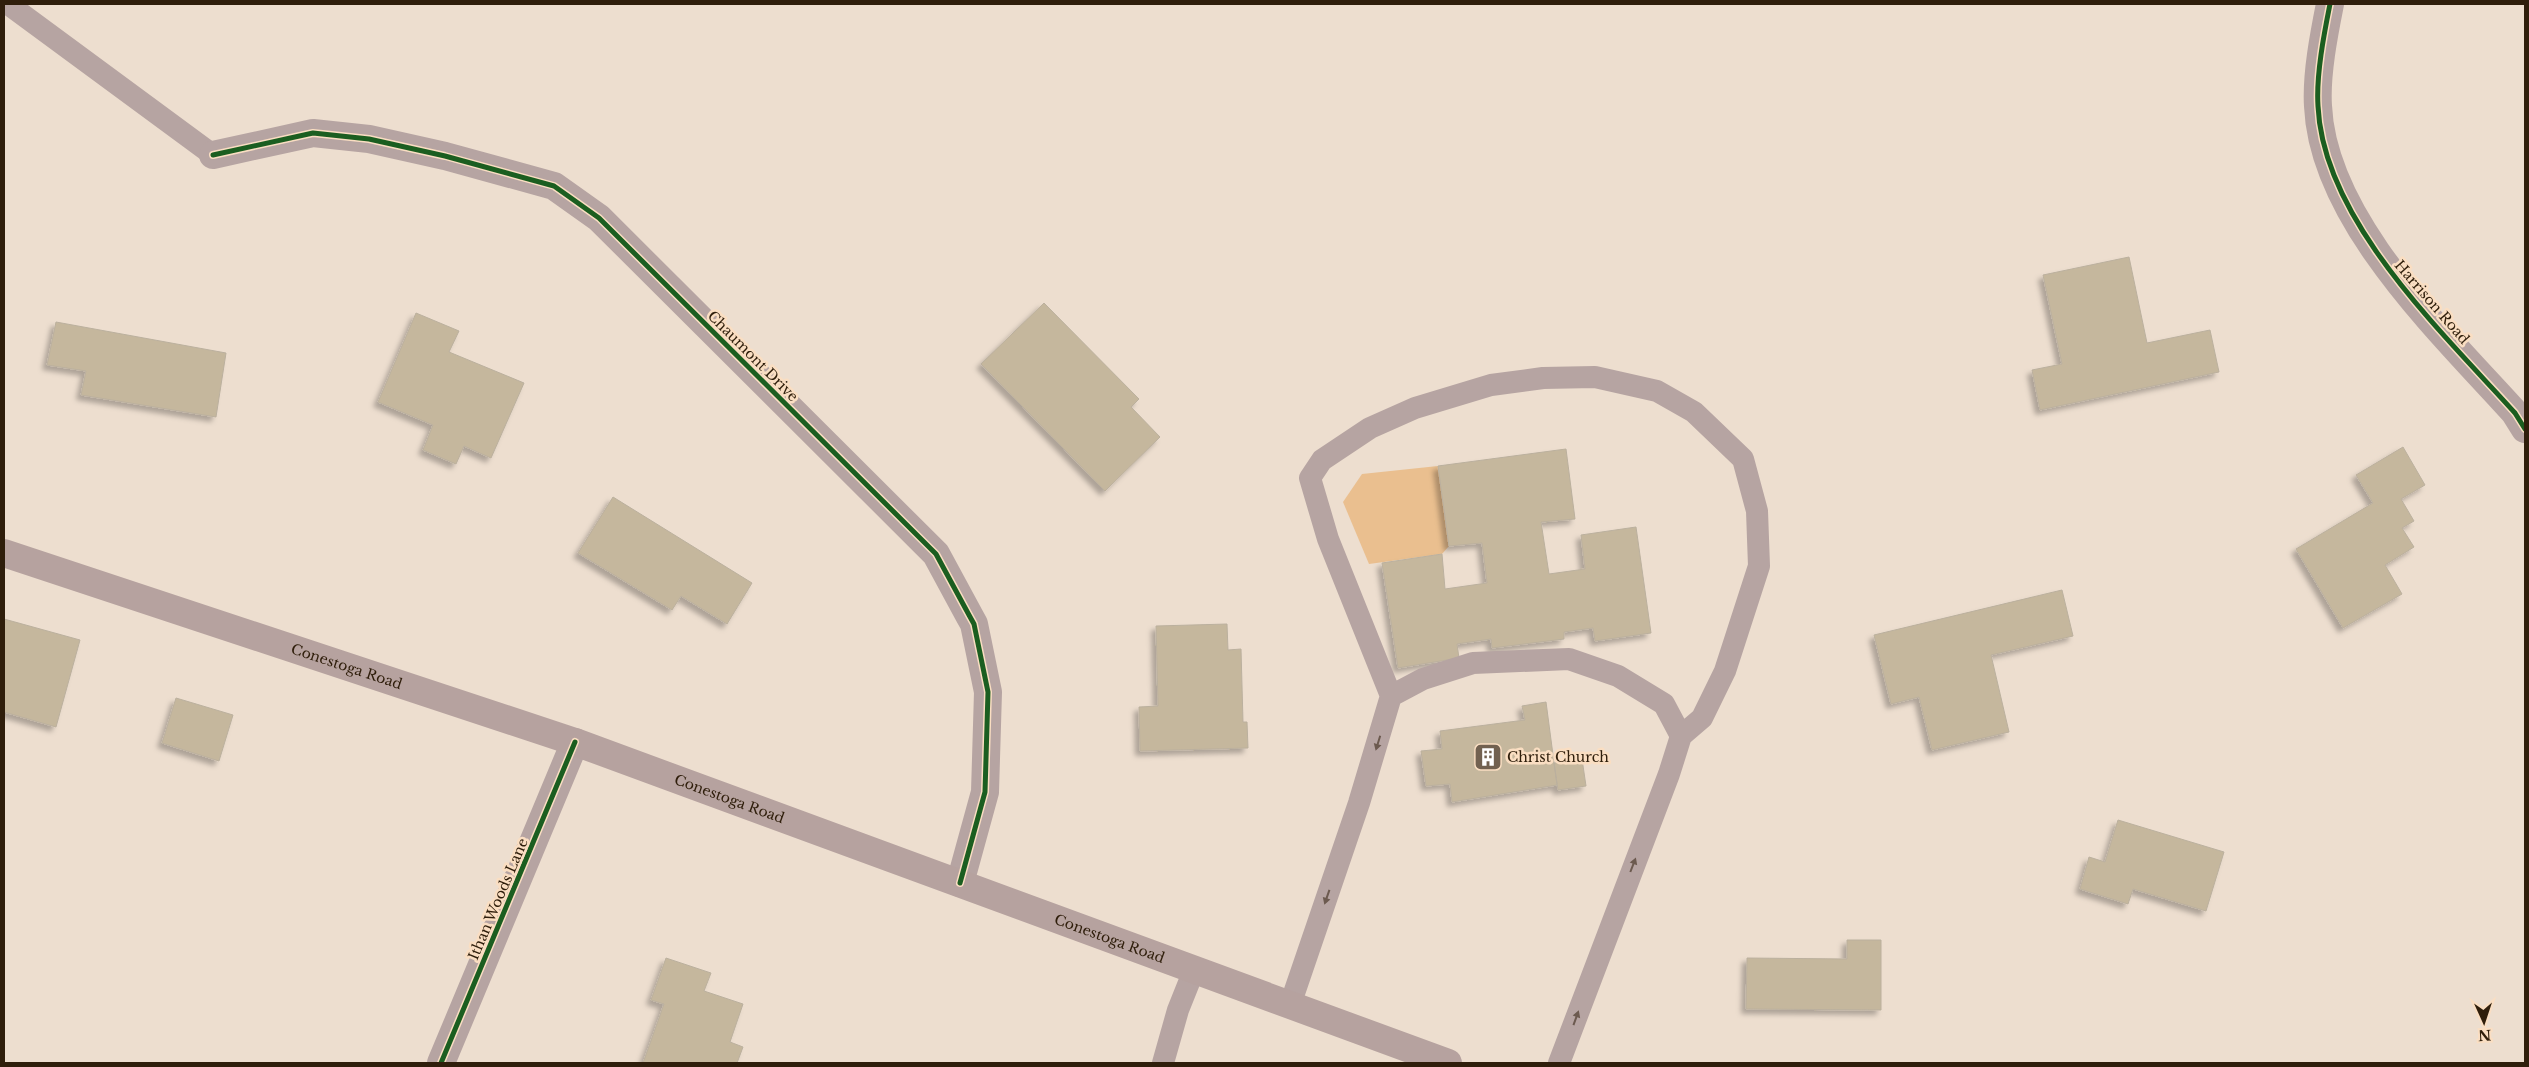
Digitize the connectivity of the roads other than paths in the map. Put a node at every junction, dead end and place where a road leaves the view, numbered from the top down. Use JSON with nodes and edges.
{"nodes":[{"id":1,"x":8,"y":4,"type":"edge"},
{"id":2,"x":2330,"y":4,"type":"edge"},
{"id":3,"x":212,"y":156,"type":"joint"},
{"id":4,"x":2525,"y":429,"type":"edge"},
{"id":5,"x":4,"y":553,"type":"edge"},
{"id":6,"x":1391,"y":696,"type":"junction"},
{"id":7,"x":1681,"y":736,"type":"junction"},
{"id":8,"x":575,"y":742,"type":"junction"},
{"id":9,"x":960,"y":883,"type":"junction"},
{"id":10,"x":1194,"y":970,"type":"junction"},
{"id":11,"x":1290,"y":1005,"type":"junction"},
{"id":12,"x":441,"y":1063,"type":"edge"},
{"id":13,"x":1163,"y":1063,"type":"edge"},
{"id":14,"x":1448,"y":1063,"type":"edge"},
{"id":15,"x":1559,"y":1063,"type":"edge"}],
"edges":[{"from":1,"to":3,"type":"lane"},
{"from":2,"to":4,"type":"street","name":"Harrison Road"},
{"from":3,"to":9,"type":"street","name":"Chaumont Drive"},
{"from":5,"to":8,"type":"main road","name":"Conestoga Road"},
{"from":6,"to":7,"type":"lane"},
{"from":6,"to":7,"type":"lane"},
{"from":6,"to":11,"type":"lane","one_way":true},
{"from":15,"to":7,"type":"lane","one_way":true},
{"from":8,"to":9,"type":"main road","name":"Conestoga Road"},
{"from":8,"to":12,"type":"street","name":"Ithan Woods Lane"},
{"from":9,"to":10,"type":"main road","name":"Conestoga Road"},
{"from":10,"to":11,"type":"main road","name":"Conestoga Road"},
{"from":10,"to":13,"type":"lane"},
{"from":11,"to":14,"type":"main road","name":"Conestoga Road"}]}
